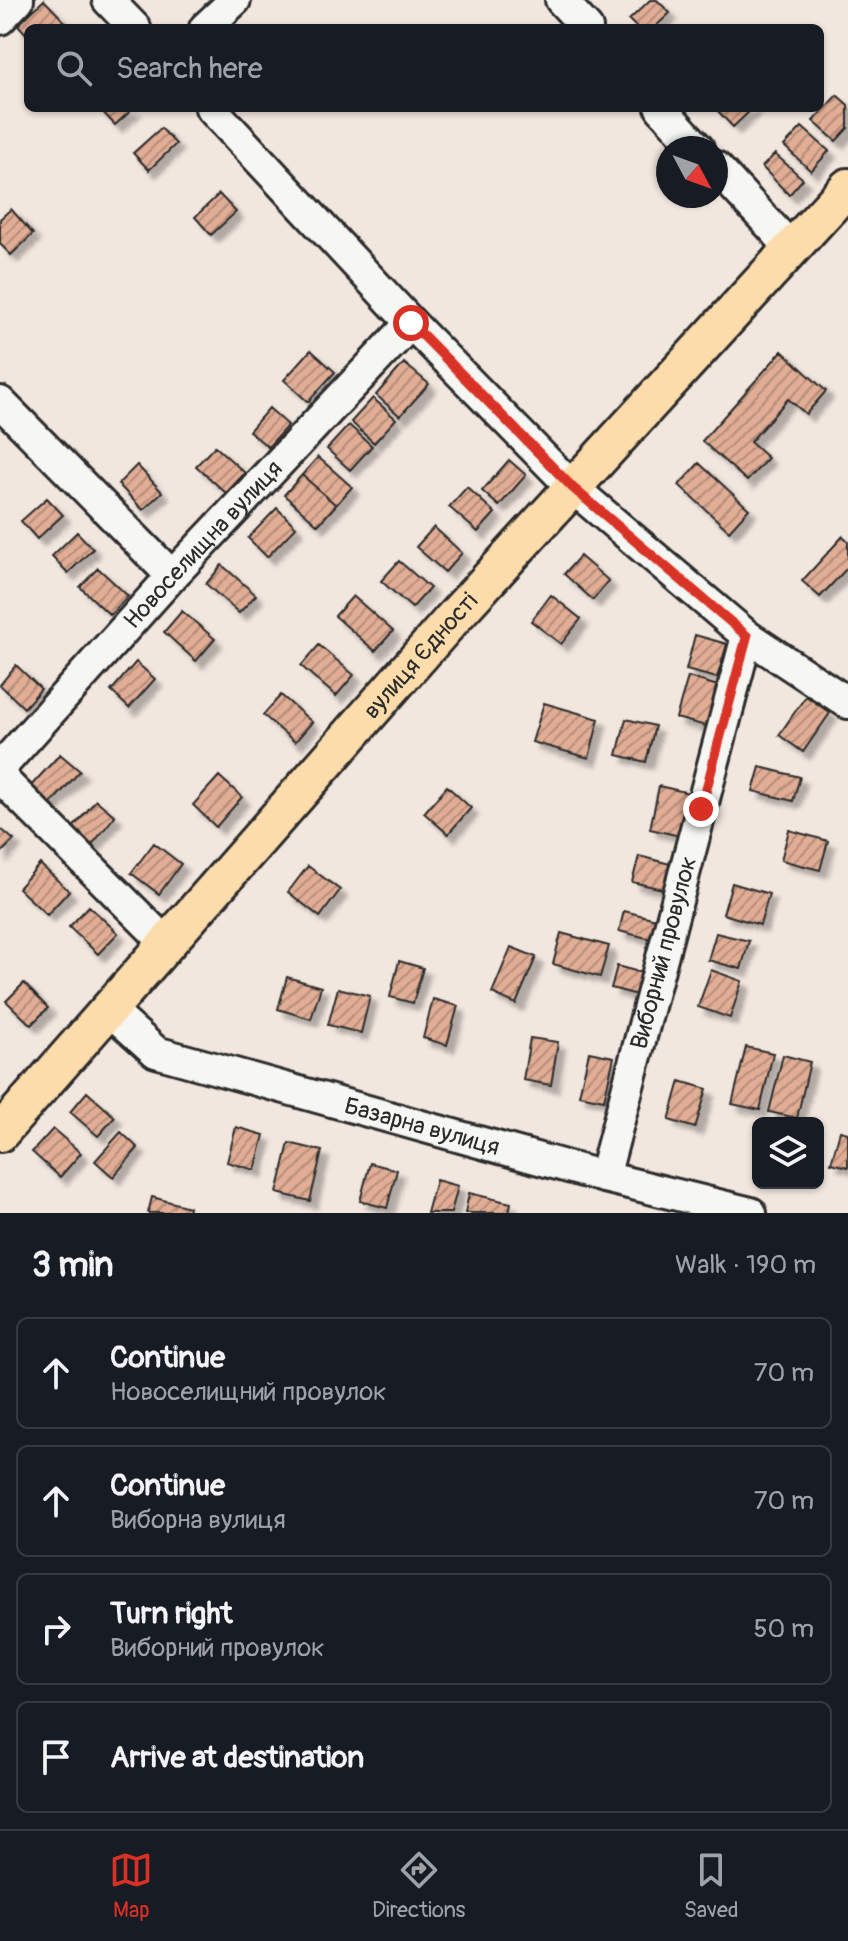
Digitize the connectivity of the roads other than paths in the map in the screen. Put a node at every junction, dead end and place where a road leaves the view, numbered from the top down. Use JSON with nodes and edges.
{"nodes":[{"id":1,"x":18,"y":0,"type":"edge"},
{"id":2,"x":108,"y":0,"type":"edge"},
{"id":3,"x":235,"y":0,"type":"edge"},
{"id":4,"x":561,"y":0,"type":"edge"},
{"id":5,"x":0,"y":19,"type":"edge"},
{"id":6,"x":131,"y":24,"type":"edge"},
{"id":7,"x":209,"y":24,"type":"edge"},
{"id":8,"x":583,"y":24,"type":"edge"},
{"id":9,"x":215,"y":112,"type":"edge"},
{"id":10,"x":665,"y":112,"type":"edge"},
{"id":11,"x":687,"y":136,"type":"edge"},
{"id":12,"x":728,"y":180,"type":"edge"},
{"id":13,"x":841,"y":206,"type":"edge"},
{"id":14,"x":792,"y":249,"type":"junction"},
{"id":15,"x":411,"y":323,"type":"junction"},
{"id":16,"x":0,"y":402,"type":"edge"},
{"id":17,"x":573,"y":488,"type":"junction"},
{"id":18,"x":172,"y":576,"type":"junction"},
{"id":19,"x":747,"y":636,"type":"junction"},
{"id":20,"x":848,"y":703,"type":"edge"},
{"id":21,"x":0,"y":768,"type":"edge"},
{"id":22,"x":0,"y":777,"type":"edge"},
{"id":23,"x":165,"y":942,"type":"junction"},
{"id":24,"x":107,"y":1008,"type":"junction"},
{"id":25,"x":0,"y":1133,"type":"edge"},
{"id":26,"x":604,"y":1177,"type":"junction"},
{"id":27,"x":751,"y":1213,"type":"edge"}],
"edges":[{"from":1,"to":5,"type":"street"},
{"from":2,"to":6,"type":"street"},
{"from":3,"to":7,"type":"street"},
{"from":4,"to":8,"type":"street"},
{"from":9,"to":15,"type":"street"},
{"from":10,"to":11,"type":"street"},
{"from":12,"to":14,"type":"street"},
{"from":13,"to":14,"type":"main road","name":"вулиця Єдності"},
{"from":14,"to":17,"type":"main road","name":"вулиця Єдності"},
{"from":15,"to":17,"type":"street"},
{"from":15,"to":18,"type":"street","name":"Новоселищна вулиця"},
{"from":16,"to":18,"type":"street"},
{"from":17,"to":19,"type":"street"},
{"from":17,"to":23,"type":"main road","name":"вулиця Єдності"},
{"from":18,"to":21,"type":"street","name":"Новоселищна вулиця"},
{"from":19,"to":20,"type":"street"},
{"from":19,"to":26,"type":"street","name":"Виборний провулок"},
{"from":22,"to":23,"type":"street"},
{"from":23,"to":24,"type":"main road","name":"вулиця Єдності"},
{"from":24,"to":25,"type":"main road","name":"вулиця Єдності"},
{"from":24,"to":26,"type":"street","name":"Базарна вулиця"},
{"from":26,"to":27,"type":"street","name":"Базарна вулиця"}]}
